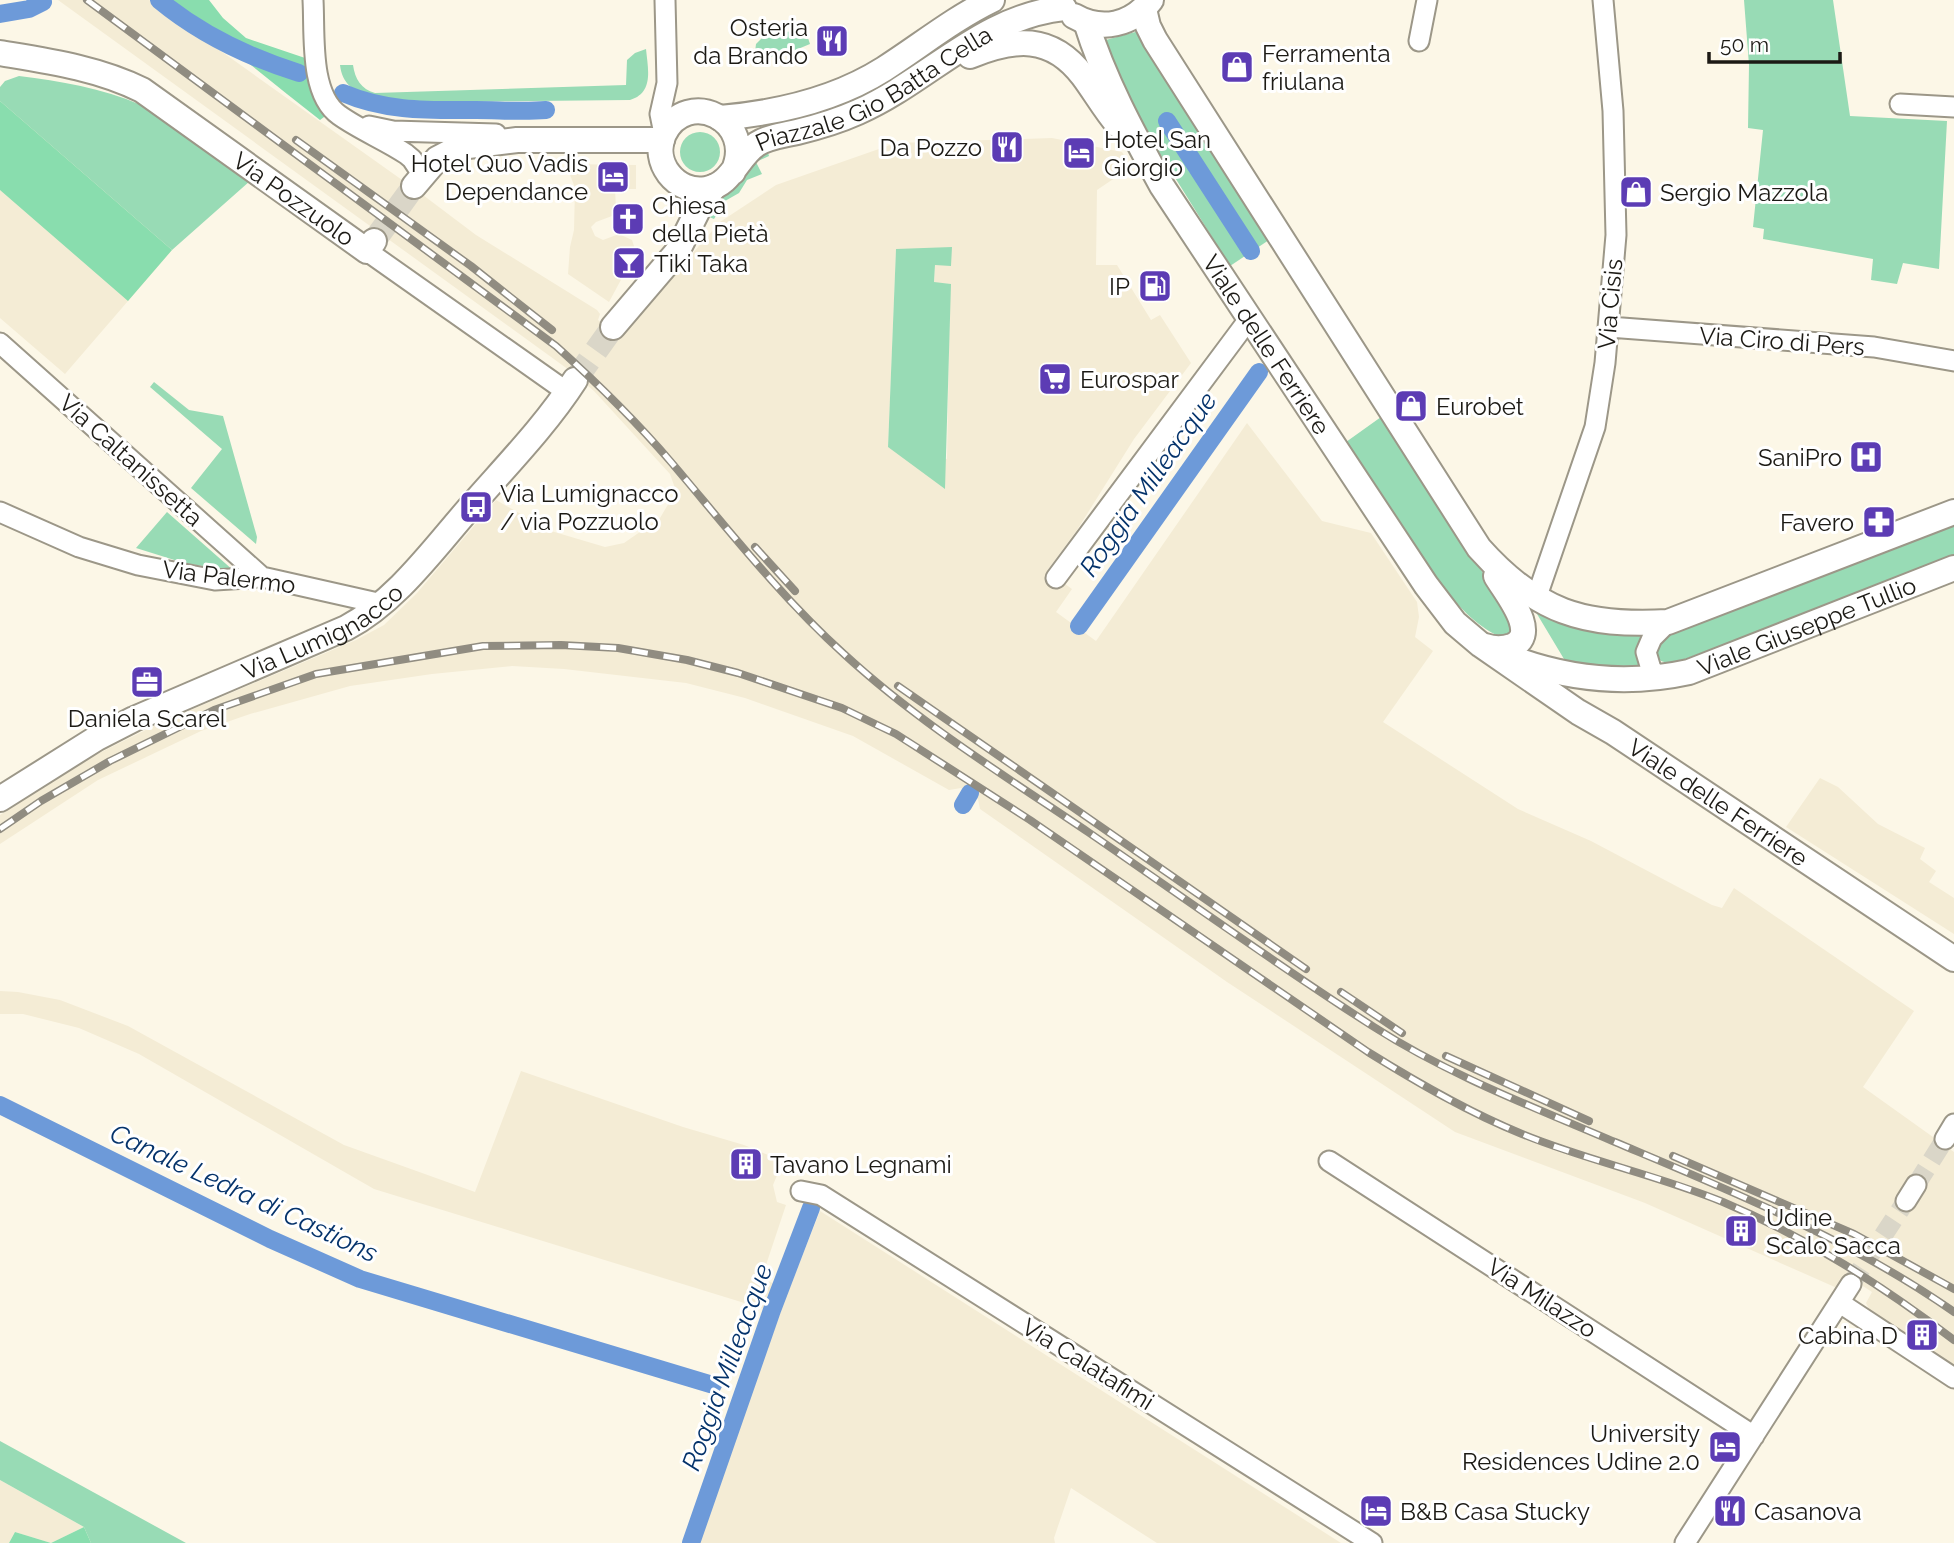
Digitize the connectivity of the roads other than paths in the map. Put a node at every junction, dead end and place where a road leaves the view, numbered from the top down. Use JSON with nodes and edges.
{"nodes":[{"id":1,"x":313,"y":0,"type":"edge"},
{"id":2,"x":665,"y":0,"type":"edge"},
{"id":3,"x":992,"y":0,"type":"edge"},
{"id":4,"x":1427,"y":0,"type":"edge"},
{"id":5,"x":1603,"y":0,"type":"edge"},
{"id":6,"x":1061,"y":4,"type":"edge"},
{"id":7,"x":1147,"y":4,"type":"edge"},
{"id":8,"x":1086,"y":22,"type":"junction"},
{"id":9,"x":1419,"y":41,"type":"dead end"},
{"id":10,"x":0,"y":53,"type":"edge"},
{"id":11,"x":667,"y":83,"type":"junction"},
{"id":12,"x":909,"y":84,"type":"junction"},
{"id":13,"x":1900,"y":104,"type":"dead end"},
{"id":14,"x":1954,"y":107,"type":"edge"},
{"id":15,"x":688,"y":113,"type":"junction"},
{"id":16,"x":720,"y":118,"type":"junction"},
{"id":17,"x":348,"y":120,"type":"junction"},
{"id":18,"x":663,"y":137,"type":"junction"},
{"id":19,"x":517,"y":140,"type":"junction"},
{"id":20,"x":1138,"y":141,"type":"junction"},
{"id":21,"x":733,"y":172,"type":"junction"},
{"id":22,"x":418,"y":180,"type":"joint"},
{"id":23,"x":714,"y":187,"type":"junction"},
{"id":24,"x":370,"y":246,"type":"joint"},
{"id":25,"x":1249,"y":319,"type":"junction"},
{"id":26,"x":613,"y":327,"type":"tunnel mouth"},
{"id":27,"x":1609,"y":327,"type":"junction"},
{"id":28,"x":0,"y":343,"type":"edge"},
{"id":29,"x":1954,"y":361,"type":"edge"},
{"id":30,"x":571,"y":386,"type":"joint"},
{"id":31,"x":0,"y":512,"type":"edge"},
{"id":32,"x":1954,"y":512,"type":"edge"},
{"id":33,"x":1479,"y":548,"type":"junction"},
{"id":34,"x":1954,"y":568,"type":"edge"},
{"id":35,"x":262,"y":577,"type":"junction"},
{"id":36,"x":1056,"y":578,"type":"dead end"},
{"id":37,"x":1536,"y":599,"type":"junction"},
{"id":38,"x":382,"y":604,"type":"junction"},
{"id":39,"x":1668,"y":622,"type":"junction"},
{"id":40,"x":1481,"y":645,"type":"junction"},
{"id":41,"x":1560,"y":674,"type":"joint"},
{"id":42,"x":1659,"y":677,"type":"junction"},
{"id":43,"x":0,"y":799,"type":"edge"},
{"id":44,"x":1954,"y":960,"type":"edge"},
{"id":45,"x":1329,"y":1161,"type":"dead end"},
{"id":46,"x":801,"y":1191,"type":"dead end"},
{"id":47,"x":1852,"y":1284,"type":"tunnel mouth"},
{"id":48,"x":1840,"y":1303,"type":"junction"},
{"id":49,"x":1954,"y":1378,"type":"edge"},
{"id":50,"x":1754,"y":1436,"type":"junction"},
{"id":51,"x":1372,"y":1543,"type":"edge"},
{"id":52,"x":1685,"y":1543,"type":"edge"}],
"edges":[{"from":1,"to":17,"type":"street"},
{"from":2,"to":11,"type":"street"},
{"from":3,"to":16,"type":"main road","name":"Piazzale Gio Batta Cella"},
{"from":4,"to":9,"type":"street"},
{"from":5,"to":27,"type":"street","name":"Via Cisis"},
{"from":6,"to":8,"type":"main road","name":"Piazzale Gio Batta Cella"},
{"from":6,"to":12,"type":"main road","name":"Piazzale Gio Batta Cella"},
{"from":7,"to":8,"type":"main road"},
{"from":7,"to":33,"type":"main road"},
{"from":8,"to":20,"type":"main road","name":"Viale delle Ferriere"},
{"from":10,"to":24,"type":"main road","name":"Via Pozzuolo"},
{"from":11,"to":15,"type":"street"},
{"from":11,"to":18,"type":"street"},
{"from":12,"to":20,"type":"main road"},
{"from":12,"to":21,"type":"main road","name":"Piazzale Gio Batta Cella"},
{"from":13,"to":14,"type":"street"},
{"from":15,"to":16,"type":"main road","name":"Piazzale Gio Batta Cella"},
{"from":15,"to":18,"type":"main road"},
{"from":16,"to":21,"type":"main road","name":"Piazzale Gio Batta Cella"},
{"from":17,"to":19,"type":"street"},
{"from":17,"to":22,"type":"street"},
{"from":18,"to":19,"type":"main road"},
{"from":18,"to":23,"type":"main road"},
{"from":19,"to":22,"type":"main road"},
{"from":20,"to":25,"type":"main road","name":"Viale delle Ferriere"},
{"from":21,"to":23,"type":"main road","name":"Piazzale Gio Batta Cella"},
{"from":23,"to":26,"type":"main road","name":"Piazzale Gio Batta Cella"},
{"from":24,"to":30,"type":"street","name":"Via Pozzuolo"},
{"from":25,"to":36,"type":"street"},
{"from":25,"to":40,"type":"main road","name":"Viale delle Ferriere"},
{"from":27,"to":29,"type":"street","name":"Via Ciro di Pers"},
{"from":27,"to":37,"type":"street","name":"Via Cisis"},
{"from":28,"to":35,"type":"street","name":"Via Caltanissetta"},
{"from":30,"to":38,"type":"main road","name":"Via Lumignacco"},
{"from":31,"to":35,"type":"street","name":"Via Palermo"},
{"from":32,"to":39,"type":"main road"},
{"from":33,"to":37,"type":"main road"},
{"from":33,"to":40,"type":"main road"},
{"from":34,"to":42,"type":"main road","name":"Viale Giuseppe Tullio"},
{"from":35,"to":38,"type":"street","name":"Via Palermo"},
{"from":37,"to":39,"type":"main road"},
{"from":38,"to":43,"type":"main road","name":"Via Lumignacco"},
{"from":39,"to":42,"type":"street"},
{"from":40,"to":41,"type":"main road","name":"Viale delle Ferriere"},
{"from":40,"to":44,"type":"main road","name":"Viale delle Ferriere"},
{"from":41,"to":42,"type":"main road","name":"Viale Giuseppe Tullio"},
{"from":45,"to":50,"type":"street","name":"Via Milazzo"},
{"from":46,"to":51,"type":"street","name":"Via Calatafimi"},
{"from":47,"to":48,"type":"street"},
{"from":48,"to":49,"type":"street"},
{"from":48,"to":50,"type":"street"},
{"from":50,"to":52,"type":"street"}]}
